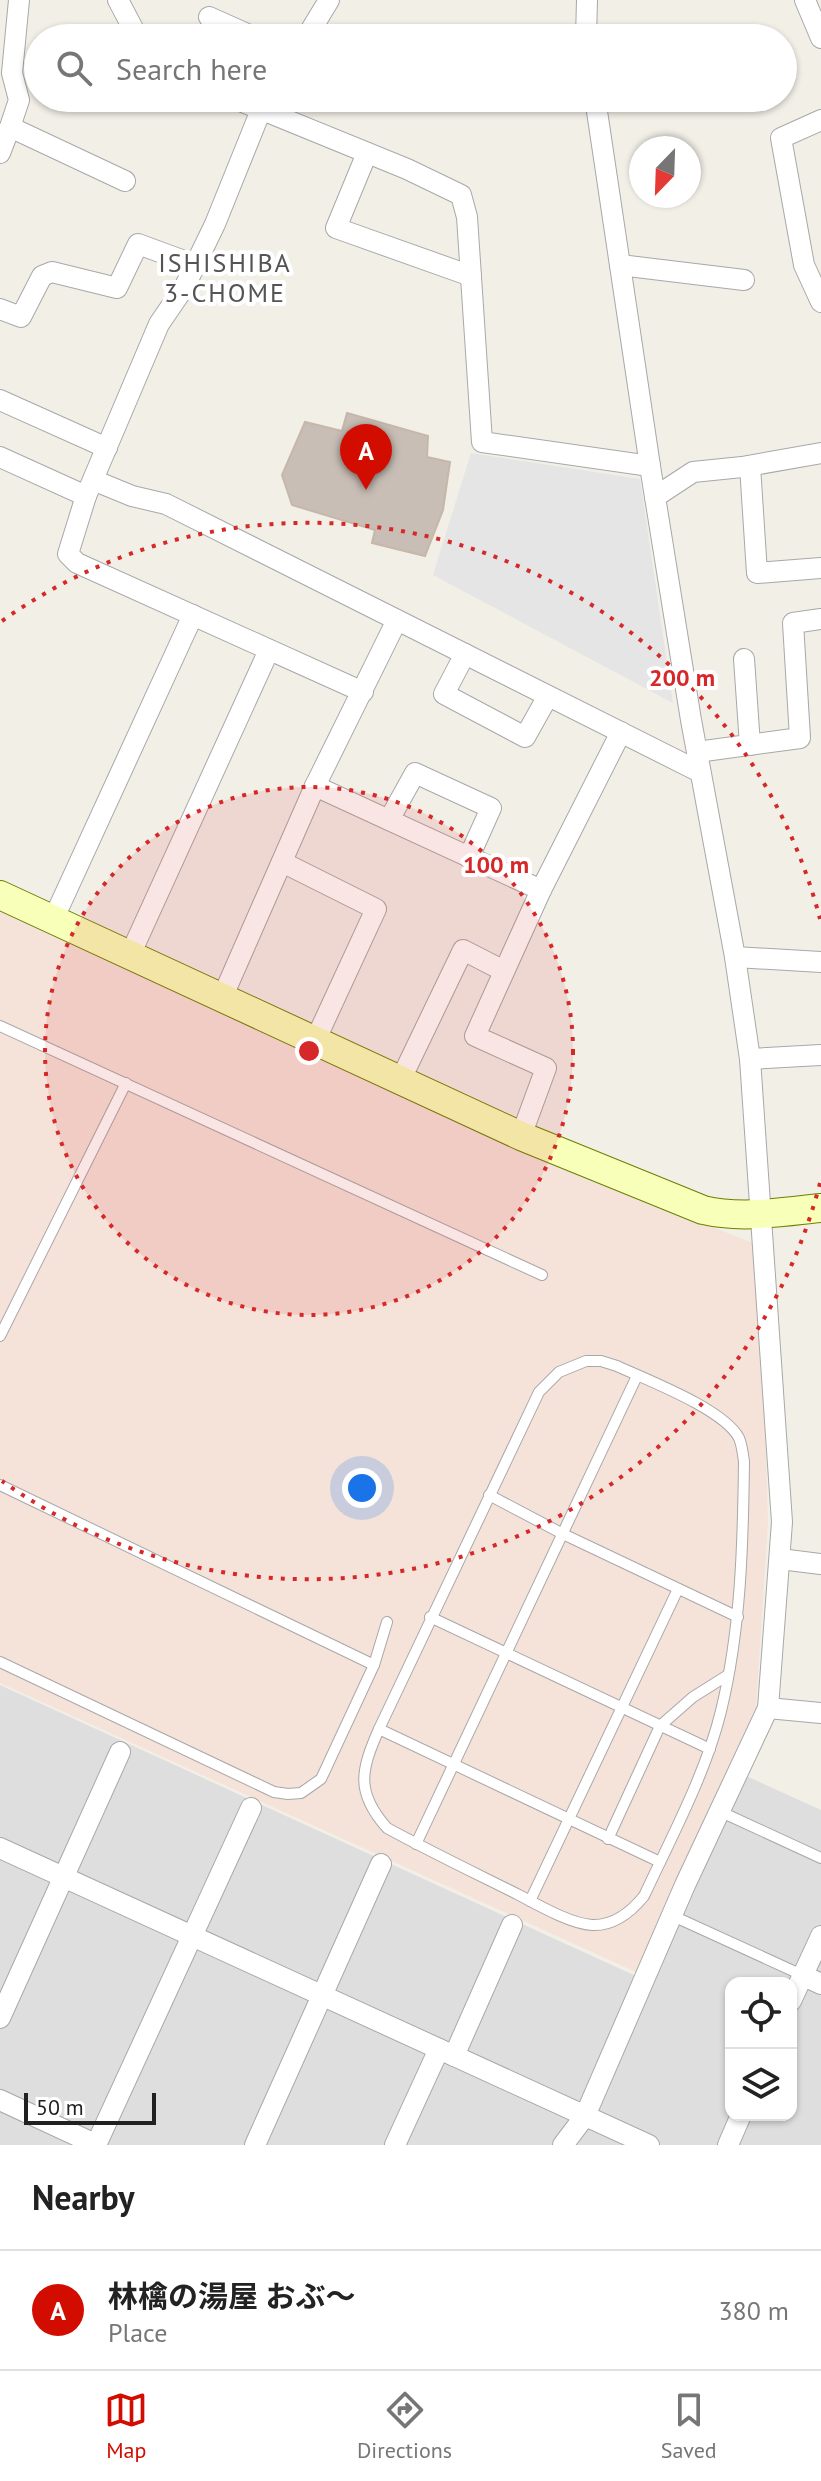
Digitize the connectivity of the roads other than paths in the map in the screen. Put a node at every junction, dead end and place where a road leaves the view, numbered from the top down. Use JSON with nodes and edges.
{"nodes":[{"id":1,"x":19,"y":0,"type":"edge"},
{"id":2,"x":118,"y":0,"type":"edge"},
{"id":3,"x":329,"y":0,"type":"edge"},
{"id":4,"x":587,"y":0,"type":"edge"},
{"id":5,"x":599,"y":0,"type":"edge"},
{"id":6,"x":805,"y":0,"type":"edge"},
{"id":7,"x":209,"y":17,"type":"dead end"},
{"id":8,"x":131,"y":24,"type":"edge"},
{"id":9,"x":225,"y":24,"type":"edge"},
{"id":10,"x":314,"y":24,"type":"edge"},
{"id":11,"x":586,"y":24,"type":"edge"},
{"id":12,"x":590,"y":24,"type":"edge"},
{"id":13,"x":821,"y":38,"type":"edge"},
{"id":14,"x":261,"y":112,"type":"edge"},
{"id":15,"x":281,"y":112,"type":"edge"},
{"id":16,"x":597,"y":112,"type":"edge"},
{"id":17,"x":821,"y":120,"type":"edge"},
{"id":18,"x":10,"y":127,"type":"junction"},
{"id":19,"x":0,"y":153,"type":"edge"},
{"id":20,"x":367,"y":153,"type":"junction"},
{"id":21,"x":125,"y":181,"type":"dead end"},
{"id":22,"x":195,"y":265,"type":"junction"},
{"id":23,"x":620,"y":265,"type":"junction"},
{"id":24,"x":471,"y":276,"type":"junction"},
{"id":25,"x":744,"y":280,"type":"dead end"},
{"id":26,"x":821,"y":302,"type":"edge"},
{"id":27,"x":0,"y":309,"type":"edge"},
{"id":28,"x":0,"y":400,"type":"edge"},
{"id":29,"x":107,"y":448,"type":"junction"},
{"id":30,"x":821,"y":453,"type":"edge"},
{"id":31,"x":0,"y":457,"type":"edge"},
{"id":32,"x":650,"y":466,"type":"junction"},
{"id":33,"x":750,"y":466,"type":"junction"},
{"id":34,"x":90,"y":488,"type":"junction"},
{"id":35,"x":655,"y":497,"type":"junction"},
{"id":36,"x":821,"y":568,"type":"edge"},
{"id":37,"x":193,"y":615,"type":"junction"},
{"id":38,"x":821,"y":619,"type":"edge"},
{"id":39,"x":397,"y":620,"type":"junction"},
{"id":40,"x":269,"y":650,"type":"junction"},
{"id":41,"x":465,"y":654,"type":"junction"},
{"id":42,"x":744,"y":659,"type":"dead end"},
{"id":43,"x":363,"y":692,"type":"junction"},
{"id":44,"x":548,"y":696,"type":"junction"},
{"id":45,"x":621,"y":732,"type":"junction"},
{"id":46,"x":750,"y":745,"type":"junction"},
{"id":47,"x":699,"y":762,"type":"junction"},
{"id":48,"x":315,"y":786,"type":"junction"},
{"id":49,"x":389,"y":820,"type":"junction"},
{"id":50,"x":469,"y":857,"type":"junction"},
{"id":51,"x":282,"y":862,"type":"junction"},
{"id":52,"x":541,"y":890,"type":"junction"},
{"id":53,"x":0,"y":895,"type":"edge"},
{"id":54,"x":53,"y":920,"type":"junction"},
{"id":55,"x":130,"y":955,"type":"junction"},
{"id":56,"x":735,"y":957,"type":"junction"},
{"id":57,"x":821,"y":962,"type":"edge"},
{"id":58,"x":504,"y":971,"type":"junction"},
{"id":59,"x":222,"y":998,"type":"junction"},
{"id":60,"x":0,"y":1026,"type":"edge"},
{"id":61,"x":315,"y":1041,"type":"junction"},
{"id":62,"x":821,"y":1055,"type":"edge"},
{"id":63,"x":750,"y":1059,"type":"junction"},
{"id":64,"x":400,"y":1081,"type":"junction"},
{"id":65,"x":126,"y":1083,"type":"junction"},
{"id":66,"x":521,"y":1136,"type":"junction"},
{"id":67,"x":821,"y":1208,"type":"edge"},
{"id":68,"x":761,"y":1214,"type":"junction"},
{"id":69,"x":542,"y":1275,"type":"dead end"},
{"id":70,"x":0,"y":1336,"type":"edge"},
{"id":71,"x":637,"y":1376,"type":"junction"},
{"id":72,"x":0,"y":1485,"type":"edge"},
{"id":73,"x":489,"y":1495,"type":"junction"},
{"id":74,"x":563,"y":1534,"type":"junction"},
{"id":75,"x":780,"y":1559,"type":"junction"},
{"id":76,"x":821,"y":1564,"type":"edge"},
{"id":77,"x":678,"y":1589,"type":"junction"},
{"id":78,"x":430,"y":1617,"type":"junction"},
{"id":79,"x":738,"y":1617,"type":"junction"},
{"id":80,"x":387,"y":1622,"type":"dead end"},
{"id":81,"x":506,"y":1654,"type":"junction"},
{"id":82,"x":0,"y":1662,"type":"edge"},
{"id":83,"x":374,"y":1665,"type":"junction"},
{"id":84,"x":728,"y":1675,"type":"junction"},
{"id":85,"x":621,"y":1708,"type":"junction"},
{"id":86,"x":768,"y":1708,"type":"junction"},
{"id":87,"x":821,"y":1713,"type":"edge"},
{"id":88,"x":660,"y":1726,"type":"junction"},
{"id":89,"x":379,"y":1729,"type":"junction"},
{"id":90,"x":710,"y":1749,"type":"junction"},
{"id":91,"x":120,"y":1752,"type":"dead end"},
{"id":92,"x":454,"y":1764,"type":"junction"},
{"id":93,"x":251,"y":1808,"type":"dead end"},
{"id":94,"x":719,"y":1811,"type":"junction"},
{"id":95,"x":568,"y":1819,"type":"junction"},
{"id":96,"x":608,"y":1839,"type":"junction"},
{"id":97,"x":416,"y":1844,"type":"junction"},
{"id":98,"x":0,"y":1848,"type":"edge"},
{"id":99,"x":821,"y":1858,"type":"edge"},
{"id":100,"x":660,"y":1862,"type":"junction"},
{"id":101,"x":381,"y":1864,"type":"dead end"},
{"id":102,"x":64,"y":1877,"type":"junction"},
{"id":103,"x":530,"y":1901,"type":"junction"},
{"id":104,"x":673,"y":1916,"type":"junction"},
{"id":105,"x":512,"y":1925,"type":"dead end"},
{"id":106,"x":821,"y":1936,"type":"edge"},
{"id":107,"x":194,"y":1937,"type":"junction"},
{"id":108,"x":812,"y":1979,"type":"edge"},
{"id":109,"x":797,"y":1995,"type":"edge"},
{"id":110,"x":323,"y":1996,"type":"junction"},
{"id":111,"x":0,"y":2018,"type":"edge"},
{"id":112,"x":446,"y":2052,"type":"junction"},
{"id":113,"x":0,"y":2100,"type":"edge"},
{"id":114,"x":585,"y":2116,"type":"junction"},
{"id":115,"x":738,"y":2121,"type":"edge"},
{"id":116,"x":97,"y":2145,"type":"edge"},
{"id":117,"x":255,"y":2145,"type":"edge"},
{"id":118,"x":395,"y":2145,"type":"edge"},
{"id":119,"x":563,"y":2145,"type":"edge"},
{"id":120,"x":649,"y":2145,"type":"edge"},
{"id":121,"x":728,"y":2145,"type":"edge"}],
"edges":[{"from":1,"to":18,"type":"street"},
{"from":2,"to":8,"type":"street"},
{"from":3,"to":10,"type":"street"},
{"from":4,"to":11,"type":"street"},
{"from":5,"to":12,"type":"street"},
{"from":6,"to":13,"type":"street"},
{"from":7,"to":9,"type":"street"},
{"from":14,"to":22,"type":"street"},
{"from":15,"to":20,"type":"street"},
{"from":16,"to":23,"type":"street"},
{"from":17,"to":26,"type":"street"},
{"from":18,"to":19,"type":"street"},
{"from":18,"to":21,"type":"street"},
{"from":20,"to":24,"type":"street"},
{"from":20,"to":24,"type":"street"},
{"from":22,"to":27,"type":"street"},
{"from":22,"to":29,"type":"street"},
{"from":23,"to":25,"type":"street"},
{"from":23,"to":32,"type":"street"},
{"from":24,"to":32,"type":"street"},
{"from":28,"to":29,"type":"street"},
{"from":29,"to":34,"type":"street"},
{"from":30,"to":33,"type":"street"},
{"from":31,"to":34,"type":"street"},
{"from":32,"to":35,"type":"street"},
{"from":33,"to":35,"type":"street"},
{"from":33,"to":36,"type":"street"},
{"from":34,"to":37,"type":"street"},
{"from":34,"to":39,"type":"street"},
{"from":35,"to":47,"type":"street"},
{"from":37,"to":40,"type":"street"},
{"from":37,"to":54,"type":"street"},
{"from":38,"to":46,"type":"street"},
{"from":39,"to":41,"type":"street"},
{"from":39,"to":43,"type":"street"},
{"from":40,"to":43,"type":"street"},
{"from":40,"to":55,"type":"street"},
{"from":41,"to":44,"type":"street"},
{"from":41,"to":44,"type":"street"},
{"from":42,"to":46,"type":"street"},
{"from":43,"to":48,"type":"street"},
{"from":44,"to":45,"type":"street"},
{"from":45,"to":47,"type":"street"},
{"from":45,"to":52,"type":"street"},
{"from":46,"to":47,"type":"street"},
{"from":47,"to":56,"type":"street"},
{"from":48,"to":49,"type":"street"},
{"from":48,"to":51,"type":"street"},
{"from":49,"to":50,"type":"street"},
{"from":49,"to":50,"type":"street"},
{"from":50,"to":52,"type":"street"},
{"from":51,"to":59,"type":"street"},
{"from":51,"to":61,"type":"street"},
{"from":52,"to":58,"type":"street"},
{"from":53,"to":54,"type":"street"},
{"from":54,"to":55,"type":"street"},
{"from":55,"to":59,"type":"street"},
{"from":56,"to":57,"type":"street"},
{"from":56,"to":63,"type":"street"},
{"from":58,"to":64,"type":"street"},
{"from":58,"to":66,"type":"street"},
{"from":59,"to":61,"type":"street"},
{"from":60,"to":65,"type":"lane"},
{"from":61,"to":64,"type":"street"},
{"from":62,"to":63,"type":"street"},
{"from":63,"to":68,"type":"street"},
{"from":64,"to":66,"type":"street"},
{"from":65,"to":69,"type":"lane"},
{"from":65,"to":70,"type":"lane"},
{"from":66,"to":68,"type":"street"},
{"from":67,"to":68,"type":"street"},
{"from":68,"to":75,"type":"street"},
{"from":71,"to":73,"type":"lane"},
{"from":71,"to":74,"type":"lane"},
{"from":71,"to":79,"type":"lane"},
{"from":72,"to":83,"type":"lane"},
{"from":73,"to":74,"type":"lane"},
{"from":73,"to":78,"type":"lane"},
{"from":74,"to":77,"type":"lane"},
{"from":74,"to":81,"type":"lane"},
{"from":75,"to":76,"type":"street"},
{"from":75,"to":86,"type":"street"},
{"from":77,"to":79,"type":"lane"},
{"from":77,"to":85,"type":"lane"},
{"from":78,"to":81,"type":"lane"},
{"from":78,"to":89,"type":"lane"},
{"from":79,"to":84,"type":"lane"},
{"from":80,"to":83,"type":"lane"},
{"from":81,"to":85,"type":"lane"},
{"from":81,"to":92,"type":"lane"},
{"from":82,"to":83,"type":"lane"},
{"from":84,"to":88,"type":"lane"},
{"from":84,"to":90,"type":"lane"},
{"from":85,"to":88,"type":"lane"},
{"from":85,"to":95,"type":"lane"},
{"from":86,"to":87,"type":"street"},
{"from":86,"to":94,"type":"street"},
{"from":88,"to":90,"type":"lane"},
{"from":88,"to":96,"type":"lane"},
{"from":89,"to":92,"type":"lane"},
{"from":89,"to":97,"type":"lane"},
{"from":90,"to":100,"type":"lane"},
{"from":91,"to":102,"type":"street"},
{"from":92,"to":95,"type":"lane"},
{"from":92,"to":97,"type":"lane"},
{"from":93,"to":107,"type":"street"},
{"from":94,"to":99,"type":"lane"},
{"from":94,"to":104,"type":"street"},
{"from":95,"to":96,"type":"lane"},
{"from":95,"to":103,"type":"lane"},
{"from":96,"to":100,"type":"lane"},
{"from":97,"to":103,"type":"lane"},
{"from":98,"to":102,"type":"street"},
{"from":100,"to":103,"type":"lane"},
{"from":101,"to":110,"type":"street"},
{"from":102,"to":107,"type":"street"},
{"from":102,"to":111,"type":"street"},
{"from":104,"to":108,"type":"lane"},
{"from":104,"to":114,"type":"street"},
{"from":105,"to":112,"type":"street"},
{"from":106,"to":108,"type":"street"},
{"from":107,"to":110,"type":"street"},
{"from":107,"to":116,"type":"street"},
{"from":108,"to":109,"type":"street"},
{"from":110,"to":112,"type":"street"},
{"from":110,"to":117,"type":"street"},
{"from":112,"to":114,"type":"street"},
{"from":112,"to":118,"type":"street"},
{"from":113,"to":116,"type":"street"},
{"from":114,"to":119,"type":"street"},
{"from":114,"to":120,"type":"street"},
{"from":115,"to":121,"type":"street"}]}
